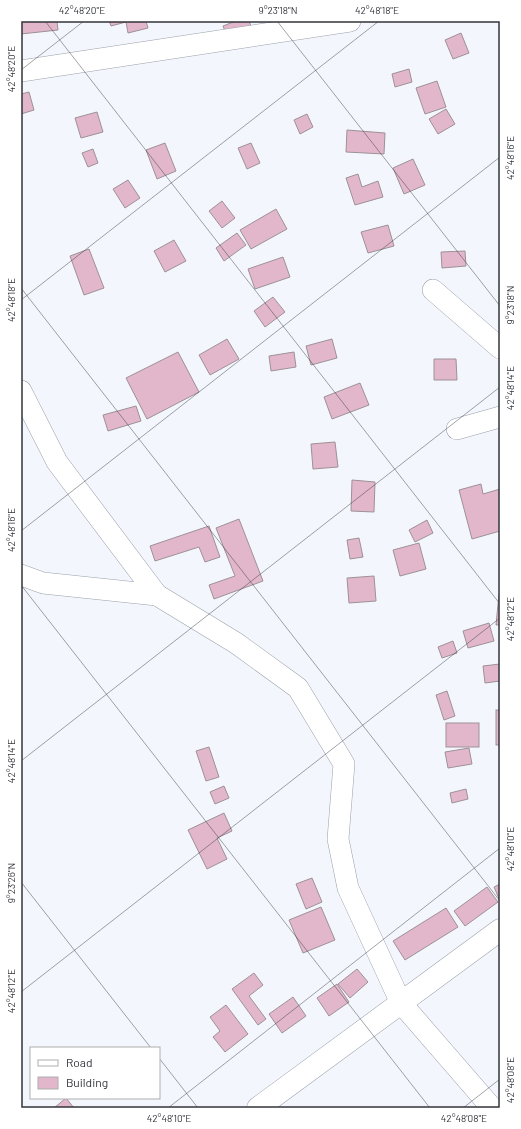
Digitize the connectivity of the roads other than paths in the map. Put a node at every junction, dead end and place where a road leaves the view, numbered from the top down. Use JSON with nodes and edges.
{"nodes":[{"id":1,"x":350,"y":21,"type":"edge"},
{"id":2,"x":21,"y":72,"type":"edge"},
{"id":3,"x":433,"y":290,"type":"dead end"},
{"id":4,"x":500,"y":348,"type":"edge"},
{"id":5,"x":21,"y":391,"type":"edge"},
{"id":6,"x":500,"y":417,"type":"edge"},
{"id":7,"x":457,"y":428,"type":"dead end"},
{"id":8,"x":21,"y":575,"type":"edge"},
{"id":9,"x":157,"y":596,"type":"junction"},
{"id":10,"x":500,"y":930,"type":"edge"},
{"id":11,"x":401,"y":1003,"type":"junction"},
{"id":12,"x":329,"y":1056,"type":"junction"},
{"id":13,"x":258,"y":1108,"type":"edge"},
{"id":14,"x":275,"y":1108,"type":"edge"},
{"id":15,"x":492,"y":1108,"type":"edge"}],
"edges":[{"from":1,"to":2,"type":"street"},
{"from":3,"to":4,"type":"street"},
{"from":5,"to":9,"type":"street"},
{"from":6,"to":7,"type":"street"},
{"from":8,"to":9,"type":"street"},
{"from":9,"to":11,"type":"street"},
{"from":10,"to":11,"type":"street"},
{"from":11,"to":12,"type":"street"},
{"from":11,"to":15,"type":"street"},
{"from":12,"to":13,"type":"street"},
{"from":12,"to":14,"type":"street"}]}
